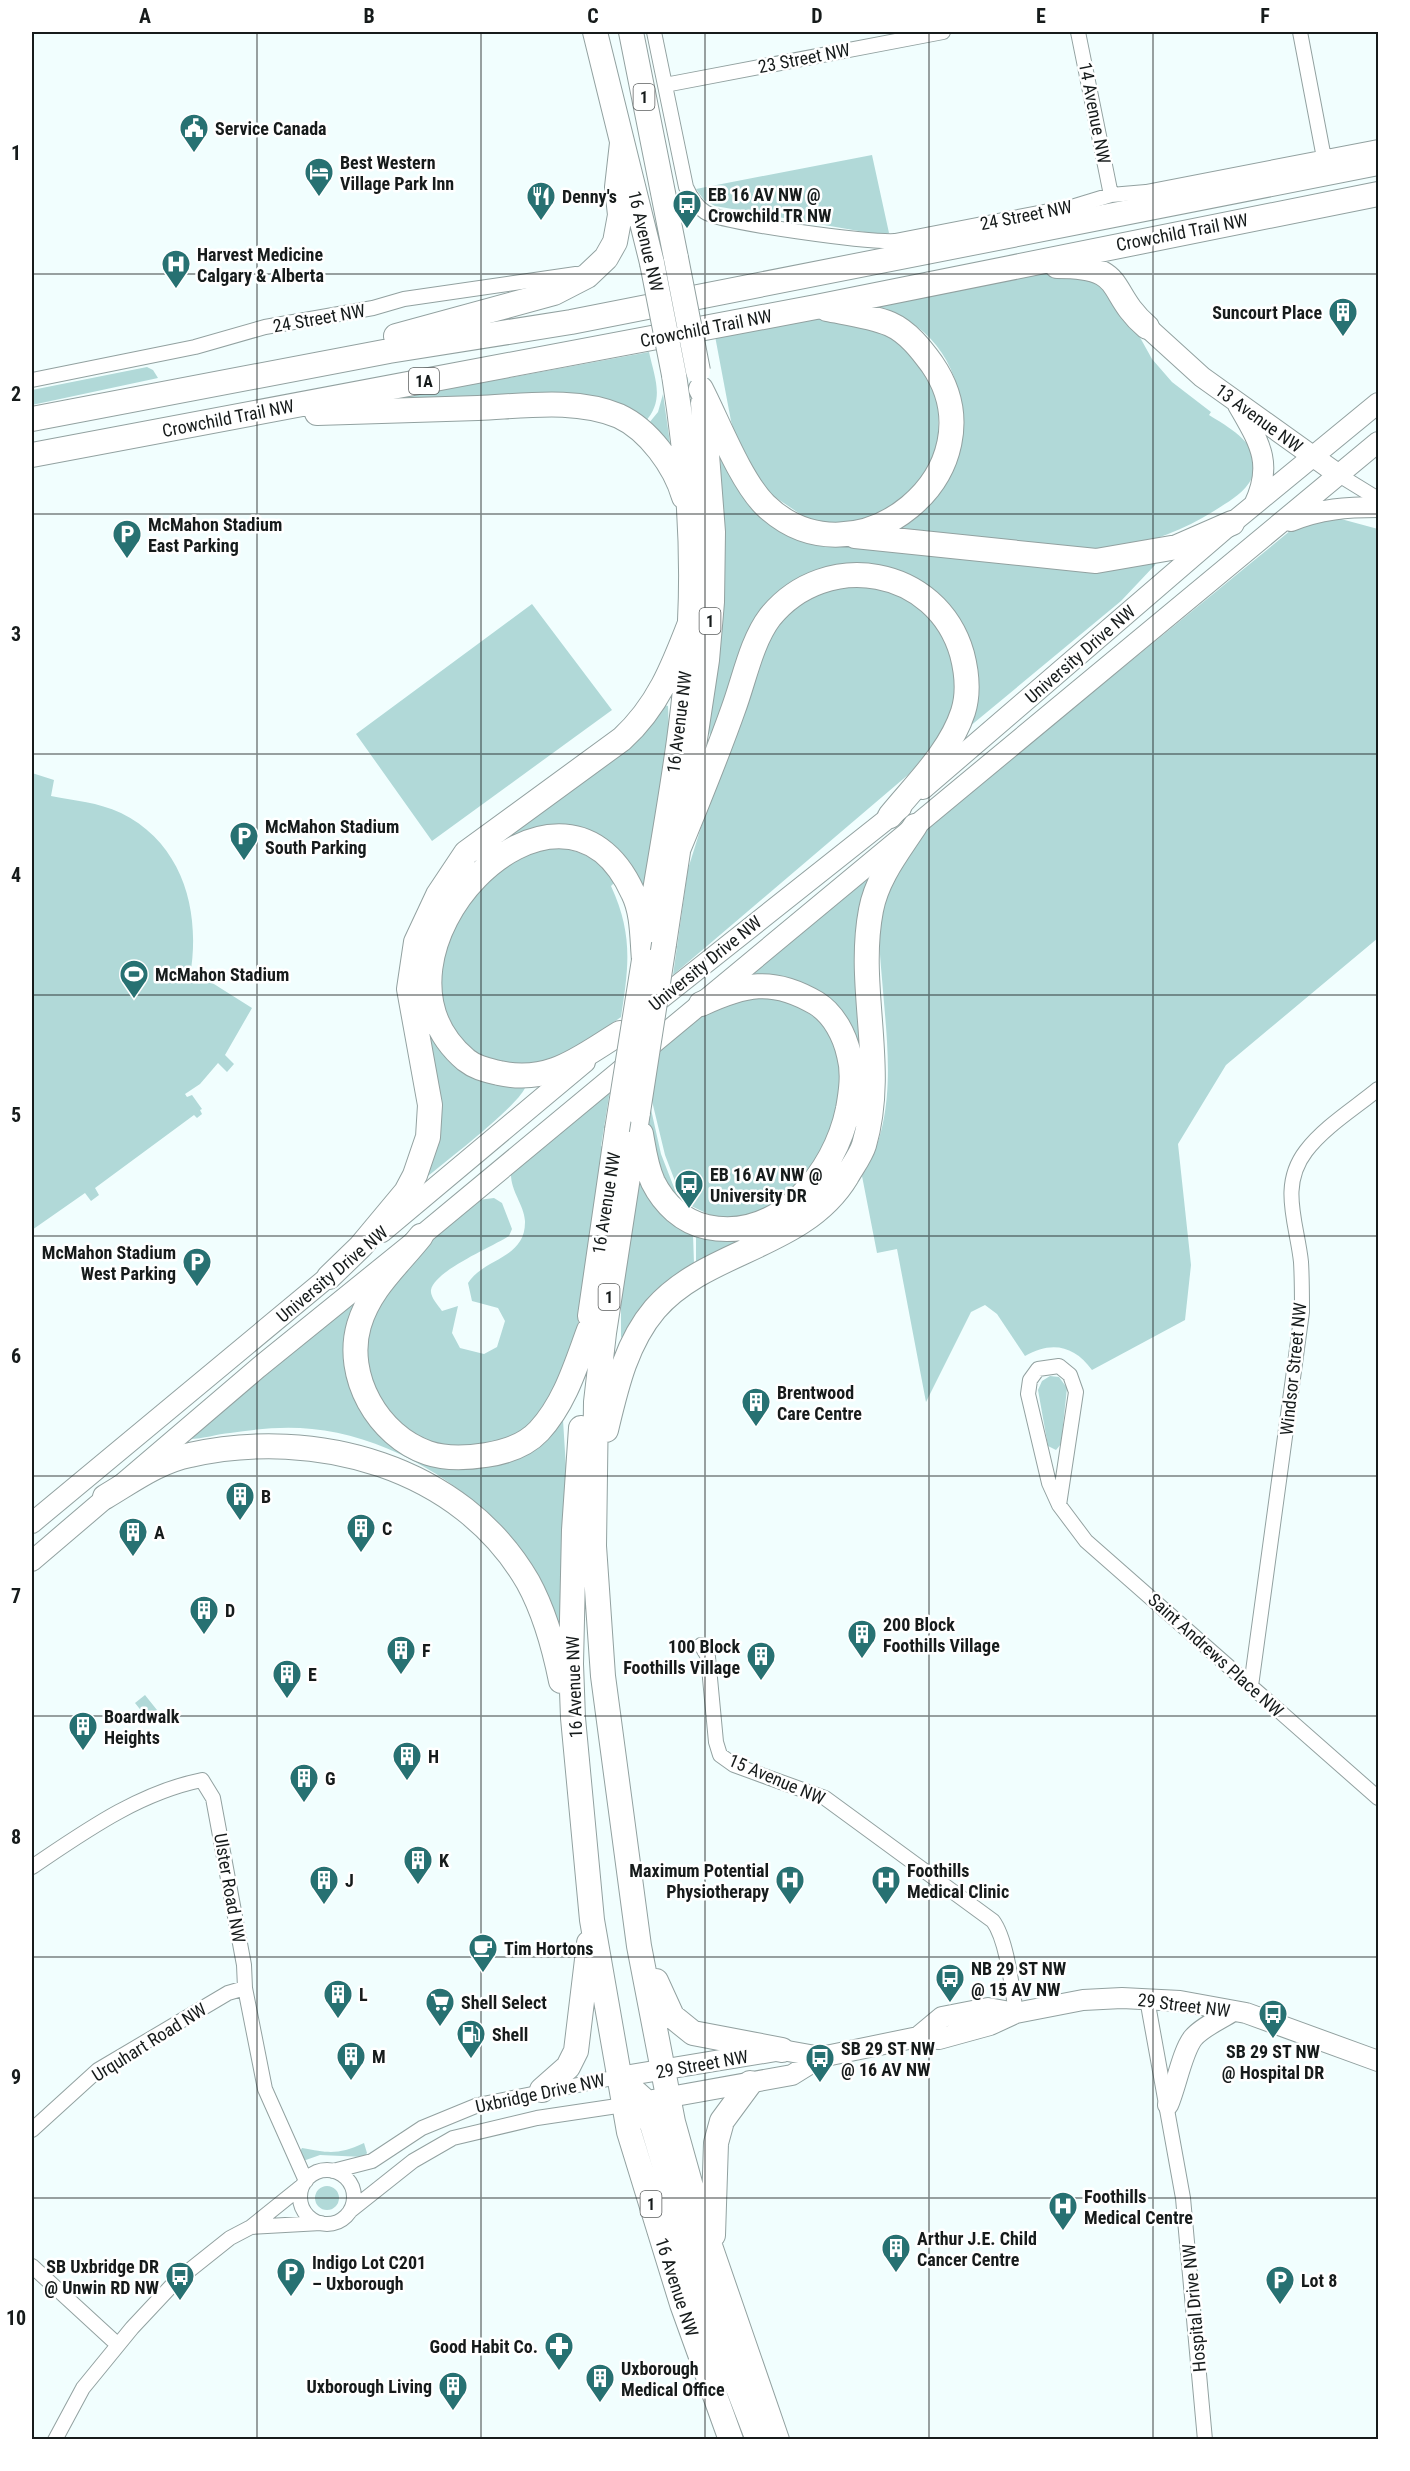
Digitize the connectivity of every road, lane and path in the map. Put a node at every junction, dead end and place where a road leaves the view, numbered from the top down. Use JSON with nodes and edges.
{"nodes":[{"id":1,"x":595,"y":32,"type":"edge"},
{"id":2,"x":631,"y":32,"type":"edge"},
{"id":3,"x":654,"y":32,"type":"edge"},
{"id":4,"x":943,"y":32,"type":"edge"},
{"id":5,"x":1078,"y":32,"type":"edge"},
{"id":6,"x":1300,"y":32,"type":"edge"},
{"id":7,"x":665,"y":85,"type":"junction"},
{"id":8,"x":622,"y":143,"type":"junction"},
{"id":9,"x":1378,"y":147,"type":"edge"},
{"id":10,"x":1324,"y":158,"type":"junction"},
{"id":11,"x":1378,"y":163,"type":"edge"},
{"id":12,"x":1378,"y":194,"type":"edge"},
{"id":13,"x":1111,"y":195,"type":"junction"},
{"id":14,"x":606,"y":258,"type":"junction"},
{"id":15,"x":1025,"y":264,"type":"junction"},
{"id":16,"x":816,"y":307,"type":"junction"},
{"id":17,"x":1147,"y":327,"type":"joint"},
{"id":18,"x":32,"y":380,"type":"edge"},
{"id":19,"x":699,"y":380,"type":"junction"},
{"id":20,"x":222,"y":383,"type":"junction"},
{"id":21,"x":1235,"y":400,"type":"junction"},
{"id":22,"x":1378,"y":403,"type":"edge"},
{"id":23,"x":287,"y":407,"type":"junction"},
{"id":24,"x":32,"y":419,"type":"edge"},
{"id":25,"x":1378,"y":442,"type":"edge"},
{"id":26,"x":32,"y":455,"type":"edge"},
{"id":27,"x":1314,"y":458,"type":"junction"},
{"id":28,"x":1339,"y":475,"type":"junction"},
{"id":29,"x":1378,"y":500,"type":"edge"},
{"id":30,"x":1254,"y":505,"type":"junction"},
{"id":31,"x":1378,"y":507,"type":"edge"},
{"id":32,"x":691,"y":519,"type":"junction"},
{"id":33,"x":1232,"y":523,"type":"junction"},
{"id":34,"x":1271,"y":528,"type":"junction"},
{"id":35,"x":846,"y":536,"type":"junction"},
{"id":36,"x":690,"y":623,"type":"junction"},
{"id":37,"x":890,"y":816,"type":"junction"},
{"id":38,"x":915,"y":826,"type":"junction"},
{"id":39,"x":678,"y":850,"type":"junction"},
{"id":40,"x":644,"y":960,"type":"junction"},
{"id":41,"x":700,"y":1004,"type":"junction"},
{"id":42,"x":620,"y":1033,"type":"junction"},
{"id":43,"x":1378,"y":1089,"type":"edge"},
{"id":44,"x":638,"y":1112,"type":"junction"},
{"id":45,"x":421,"y":1236,"type":"junction"},
{"id":46,"x":329,"y":1277,"type":"junction"},
{"id":47,"x":589,"y":1330,"type":"junction"},
{"id":48,"x":594,"y":1482,"type":"junction"},
{"id":49,"x":105,"y":1497,"type":"junction"},
{"id":50,"x":1059,"y":1505,"type":"junction"},
{"id":51,"x":32,"y":1523,"type":"edge"},
{"id":52,"x":32,"y":1561,"type":"edge"},
{"id":53,"x":701,"y":1645,"type":"dead end"},
{"id":54,"x":1251,"y":1686,"type":"junction"},
{"id":55,"x":573,"y":1718,"type":"junction"},
{"id":56,"x":1378,"y":1798,"type":"edge"},
{"id":57,"x":32,"y":1867,"type":"edge"},
{"id":58,"x":592,"y":1920,"type":"junction"},
{"id":59,"x":639,"y":1946,"type":"junction"},
{"id":60,"x":245,"y":1988,"type":"junction"},
{"id":61,"x":1147,"y":1999,"type":"junction"},
{"id":62,"x":1233,"y":2010,"type":"junction"},
{"id":63,"x":1016,"y":2013,"type":"junction"},
{"id":64,"x":1348,"y":2049,"type":"junction"},
{"id":65,"x":1378,"y":2049,"type":"edge"},
{"id":66,"x":783,"y":2050,"type":"junction"},
{"id":67,"x":821,"y":2057,"type":"junction"},
{"id":68,"x":1378,"y":2061,"type":"edge"},
{"id":69,"x":662,"y":2071,"type":"junction"},
{"id":70,"x":618,"y":2077,"type":"junction"},
{"id":71,"x":750,"y":2083,"type":"junction"},
{"id":72,"x":542,"y":2090,"type":"junction"},
{"id":73,"x":646,"y":2101,"type":"junction"},
{"id":74,"x":1168,"y":2105,"type":"junction"},
{"id":75,"x":32,"y":2130,"type":"edge"},
{"id":76,"x":333,"y":2171,"type":"junction"},
{"id":77,"x":304,"y":2184,"type":"junction"},
{"id":78,"x":350,"y":2211,"type":"junction"},
{"id":79,"x":322,"y":2223,"type":"junction"},
{"id":80,"x":251,"y":2227,"type":"junction"},
{"id":81,"x":32,"y":2266,"type":"edge"},
{"id":82,"x":722,"y":2285,"type":"junction"},
{"id":83,"x":118,"y":2345,"type":"junction"},
{"id":84,"x":55,"y":2439,"type":"edge"},
{"id":85,"x":731,"y":2439,"type":"edge"},
{"id":86,"x":758,"y":2439,"type":"edge"},
{"id":87,"x":777,"y":2439,"type":"edge"},
{"id":88,"x":1205,"y":2439,"type":"edge"}],
"edges":[{"from":1,"to":8,"type":"highway","name":"16 Avenue NW","number":"1"},
{"from":2,"to":19,"type":"highway","name":"16 Avenue NW","number":"1","bridge":true},
{"from":3,"to":7,"type":"street"},
{"from":4,"to":7,"type":"street","name":"23 Street NW"},
{"from":5,"to":13,"type":"street","name":"14 Avenue NW"},
{"from":6,"to":10,"type":"street"},
{"from":7,"to":13,"type":"street","name":"24 Street NW"},
{"from":8,"to":14,"type":"highway"},
{"from":8,"to":32,"type":"highway","name":"16 Avenue NW","number":"1","bridge":true},
{"from":9,"to":10,"type":"street","name":"24 Street NW"},
{"from":10,"to":13,"type":"street","name":"24 Street NW"},
{"from":11,"to":20,"type":"highway","name":"Crowchild Trail NW","number":"1A"},
{"from":12,"to":15,"type":"highway","name":"Crowchild Trail NW"},
{"from":14,"to":18,"type":"street","name":"24 Street NW"},
{"from":14,"to":20,"type":"highway"},
{"from":15,"to":16,"type":"highway","name":"Crowchild Trail NW"},
{"from":15,"to":17,"type":"highway"},
{"from":16,"to":23,"type":"highway","name":"Crowchild Trail NW","number":"1A"},
{"from":16,"to":35,"type":"highway"},
{"from":17,"to":21,"type":"street","name":"13 Avenue NW"},
{"from":19,"to":35,"type":"highway"},
{"from":19,"to":39,"type":"highway","name":"16 Avenue NW","number":"1"},
{"from":20,"to":24,"type":"highway","name":"Crowchild Trail NW","number":"1A"},
{"from":21,"to":27,"type":"street","name":"13 Avenue NW"},
{"from":21,"to":30,"type":"street"},
{"from":22,"to":27,"type":"street","name":"University Drive NW"},
{"from":23,"to":26,"type":"highway","name":"Crowchild Trail NW","number":"1A"},
{"from":23,"to":32,"type":"highway"},
{"from":25,"to":28,"type":"street","name":"University Drive NW"},
{"from":27,"to":28,"type":"street","name":"13 Avenue NW"},
{"from":27,"to":30,"type":"street","name":"University Drive NW"},
{"from":28,"to":29,"type":"street","name":"13 Avenue NW"},
{"from":28,"to":34,"type":"street","name":"University Drive NW"},
{"from":30,"to":33,"type":"street","name":"University Drive NW"},
{"from":31,"to":34,"type":"street"},
{"from":32,"to":36,"type":"highway","name":"16 Avenue NW","number":"1"},
{"from":33,"to":35,"type":"highway"},
{"from":33,"to":37,"type":"street","name":"University Drive NW"},
{"from":34,"to":38,"type":"street","name":"University Drive NW"},
{"from":36,"to":40,"type":"highway","name":"16 Avenue NW","number":"1"},
{"from":36,"to":46,"type":"highway"},
{"from":37,"to":39,"type":"highway"},
{"from":37,"to":42,"type":"street","name":"University Drive NW"},
{"from":38,"to":41,"type":"street","name":"University Drive NW"},
{"from":38,"to":48,"type":"highway"},
{"from":39,"to":44,"type":"highway","name":"16 Avenue NW","number":"1","bridge":true},
{"from":40,"to":42,"type":"highway"},
{"from":40,"to":47,"type":"highway","name":"16 Avenue NW","number":"1","bridge":true},
{"from":41,"to":44,"type":"highway"},
{"from":41,"to":45,"type":"street","name":"University Drive NW"},
{"from":42,"to":46,"type":"street","name":"University Drive NW"},
{"from":43,"to":54,"type":"street","name":"Windsor Street NW"},
{"from":44,"to":48,"type":"highway","name":"16 Avenue NW","number":"1"},
{"from":45,"to":47,"type":"highway"},
{"from":45,"to":49,"type":"street","name":"University Drive NW"},
{"from":46,"to":51,"type":"street","name":"University Drive NW"},
{"from":47,"to":55,"type":"highway","name":"16 Avenue NW","number":"1"},
{"from":48,"to":59,"type":"highway","name":"16 Avenue NW","number":"1"},
{"from":49,"to":52,"type":"street","name":"University Drive NW"},
{"from":49,"to":55,"type":"highway"},
{"from":50,"to":50,"type":"street","name":"Saint Andrews Place NW"},
{"from":50,"to":54,"type":"street","name":"Saint Andrews Place NW"},
{"from":53,"to":63,"type":"street","name":"15 Avenue NW"},
{"from":54,"to":56,"type":"street","name":"Saint Andrews Place NW"},
{"from":55,"to":58,"type":"highway","name":"16 Avenue NW","number":"1"},
{"from":57,"to":60,"type":"street","name":"Ulster Road NW"},
{"from":58,"to":70,"type":"highway","name":"16 Avenue NW","number":"1"},
{"from":58,"to":72,"type":"highway"},
{"from":59,"to":66,"type":"highway"},
{"from":59,"to":69,"type":"highway","name":"16 Avenue NW","number":"1"},
{"from":60,"to":75,"type":"street","name":"Urquhart Road NW"},
{"from":60,"to":77,"type":"street","name":"Ulster Road NW"},
{"from":61,"to":62,"type":"street","name":"29 Street NW"},
{"from":61,"to":63,"type":"street","name":"29 Street NW"},
{"from":61,"to":74,"type":"street","name":"Hospital Drive NW"},
{"from":62,"to":64,"type":"street","name":"29 Street NW"},
{"from":62,"to":74,"type":"street"},
{"from":63,"to":67,"type":"street","name":"29 Street NW"},
{"from":64,"to":65,"type":"street","name":"29 Street NW"},
{"from":64,"to":68,"type":"street","name":"29 Street NW"},
{"from":66,"to":67,"type":"street","name":"29 Street NW"},
{"from":66,"to":69,"type":"street","name":"29 Street NW"},
{"from":67,"to":71,"type":"street","name":"29 Street NW"},
{"from":69,"to":70,"type":"street","name":"29 Street NW"},
{"from":69,"to":73,"type":"highway","name":"16 Avenue NW","number":"1"},
{"from":70,"to":72,"type":"street","name":"Uxbridge Drive NW"},
{"from":70,"to":73,"type":"highway","name":"16 Avenue NW","number":"1"},
{"from":71,"to":73,"type":"street","name":"29 Street NW"},
{"from":71,"to":82,"type":"highway"},
{"from":72,"to":76,"type":"street","name":"Uxbridge Drive NW"},
{"from":73,"to":78,"type":"street","name":"Uxbridge Drive NW"},
{"from":73,"to":82,"type":"highway","name":"16 Avenue NW","number":"1"},
{"from":73,"to":85,"type":"highway","name":"16 Avenue NW","number":"1"},
{"from":73,"to":86,"type":"highway"},
{"from":74,"to":88,"type":"street","name":"Hospital Drive NW"},
{"from":76,"to":77,"type":"street"},
{"from":76,"to":78,"type":"street"},
{"from":77,"to":79,"type":"street"},
{"from":77,"to":80,"type":"street"},
{"from":78,"to":79,"type":"street"},
{"from":79,"to":80,"type":"street"},
{"from":80,"to":83,"type":"street"},
{"from":81,"to":83,"type":"street"},
{"from":82,"to":87,"type":"highway","name":"16 Avenue NW","number":"1"},
{"from":83,"to":84,"type":"street"}]}
